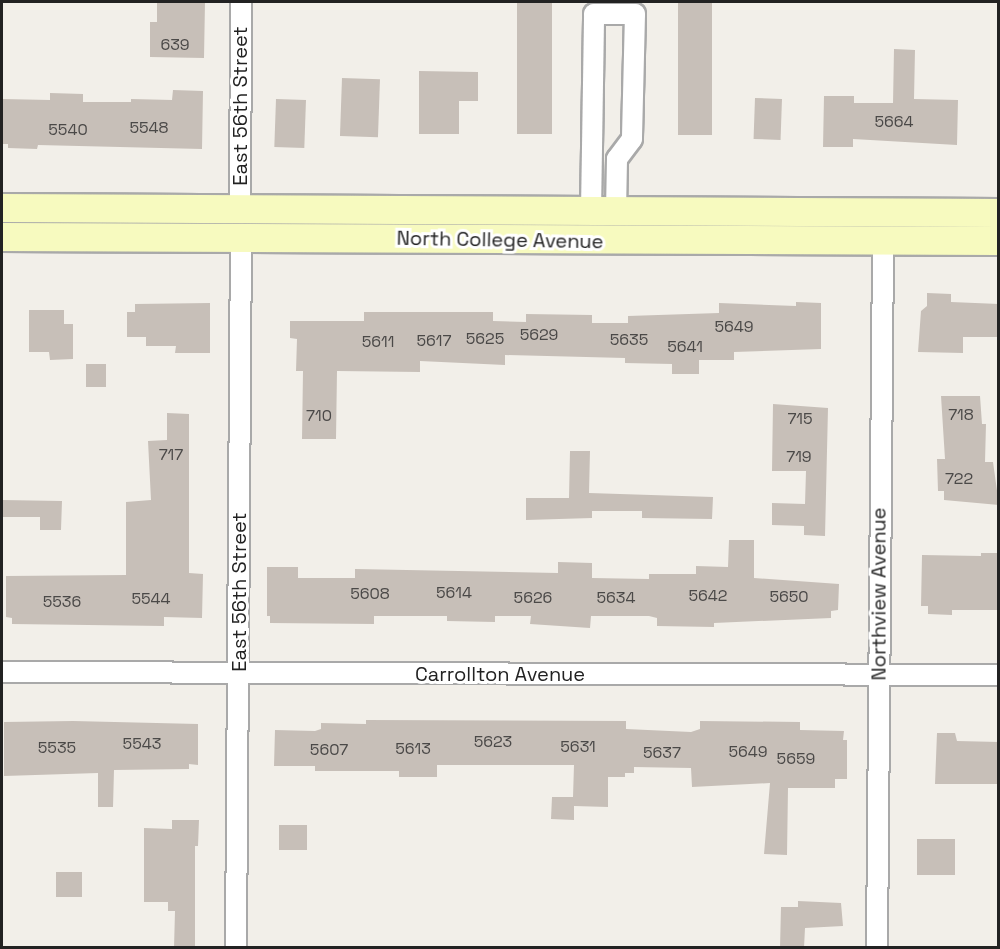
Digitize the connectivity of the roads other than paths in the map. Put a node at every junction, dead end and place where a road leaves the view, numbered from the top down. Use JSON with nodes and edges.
{"nodes":[{"id":1,"x":241,"y":2,"type":"edge"},
{"id":2,"x":2,"y":208,"type":"edge"},
{"id":3,"x":603,"y":211,"type":"junction"},
{"id":4,"x":999,"y":213,"type":"edge"},
{"id":5,"x":240,"y":223,"type":"junction"},
{"id":6,"x":2,"y":237,"type":"edge"},
{"id":7,"x":883,"y":240,"type":"junction"},
{"id":8,"x":999,"y":241,"type":"edge"},
{"id":9,"x":2,"y":672,"type":"edge"},
{"id":10,"x":239,"y":673,"type":"junction"},
{"id":11,"x":999,"y":675,"type":"edge"},
{"id":12,"x":878,"y":677,"type":"junction"},
{"id":13,"x":236,"y":948,"type":"edge"},
{"id":14,"x":877,"y":948,"type":"edge"}],
"edges":[{"from":1,"to":5,"type":"street","name":"East 56th Street"},
{"from":2,"to":5,"type":"main road","name":"North College Avenue"},
{"from":3,"to":3,"type":"street"},
{"from":3,"to":4,"type":"main road","name":"North College Avenue"},
{"from":3,"to":5,"type":"main road","name":"North College Avenue"},
{"from":5,"to":6,"type":"main road","name":"North College Avenue"},
{"from":5,"to":7,"type":"main road","name":"North College Avenue"},
{"from":5,"to":10,"type":"street","name":"East 56th Street"},
{"from":7,"to":8,"type":"main road","name":"North College Avenue"},
{"from":7,"to":12,"type":"street","name":"Northview Avenue"},
{"from":9,"to":10,"type":"street","name":"Carrollton Avenue"},
{"from":10,"to":12,"type":"street","name":"Carrollton Avenue"},
{"from":10,"to":13,"type":"street","name":"East 56th Street"},
{"from":11,"to":12,"type":"street","name":"Carrollton Avenue"},
{"from":12,"to":14,"type":"street","name":"Northview Avenue"}]}
